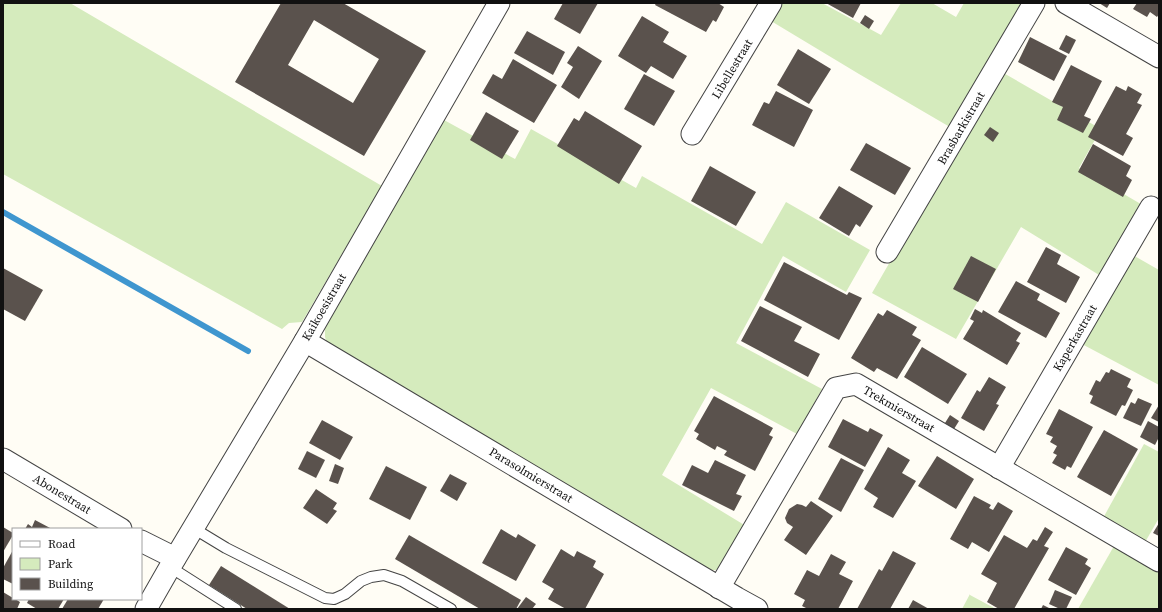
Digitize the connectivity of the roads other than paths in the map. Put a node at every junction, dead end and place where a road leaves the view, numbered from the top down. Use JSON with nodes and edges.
{"nodes":[{"id":1,"x":499,"y":3,"type":"edge"},
{"id":2,"x":771,"y":3,"type":"edge"},
{"id":3,"x":1034,"y":3,"type":"edge"},
{"id":4,"x":1066,"y":3,"type":"edge"},
{"id":5,"x":1159,"y":57,"type":"edge"},
{"id":6,"x":692,"y":134,"type":"dead end"},
{"id":7,"x":1151,"y":207,"type":"dead end"},
{"id":8,"x":888,"y":252,"type":"dead end"},
{"id":9,"x":305,"y":342,"type":"junction"},
{"id":10,"x":3,"y":459,"type":"edge"},
{"id":11,"x":999,"y":468,"type":"junction"},
{"id":12,"x":119,"y":528,"type":"edge"},
{"id":13,"x":193,"y":528,"type":"junction"},
{"id":14,"x":142,"y":542,"type":"edge"},
{"id":15,"x":1159,"y":561,"type":"edge"},
{"id":16,"x":173,"y":562,"type":"junction"},
{"id":17,"x":719,"y":588,"type":"junction"},
{"id":18,"x":146,"y":609,"type":"edge"},
{"id":19,"x":236,"y":609,"type":"edge"},
{"id":20,"x":452,"y":609,"type":"edge"},
{"id":21,"x":757,"y":609,"type":"edge"}],
"edges":[{"from":1,"to":9,"type":"street","name":"Kaikoesistraat"},
{"from":2,"to":6,"type":"street","name":"Libellestraat"},
{"from":3,"to":8,"type":"street","name":"Brasbarkistraat"},
{"from":4,"to":5,"type":"street"},
{"from":7,"to":11,"type":"street","name":"Kaperkastraat"},
{"from":9,"to":13,"type":"street","name":"Kaikoesistraat"},
{"from":9,"to":17,"type":"street","name":"Parasolmierstraat"},
{"from":10,"to":12,"type":"street","name":"Abonestraat"},
{"from":11,"to":15,"type":"street","name":"Trekmierstraat"},
{"from":11,"to":17,"type":"street","name":"Trekmierstraat"},
{"from":13,"to":16,"type":"street","name":"Kaikoesistraat"},
{"from":13,"to":20,"type":"lane"},
{"from":14,"to":16,"type":"street"},
{"from":16,"to":18,"type":"street","name":"Kaikoesistraat"},
{"from":16,"to":19,"type":"lane"},
{"from":17,"to":21,"type":"street","name":"Parasolmierstraat"}]}
